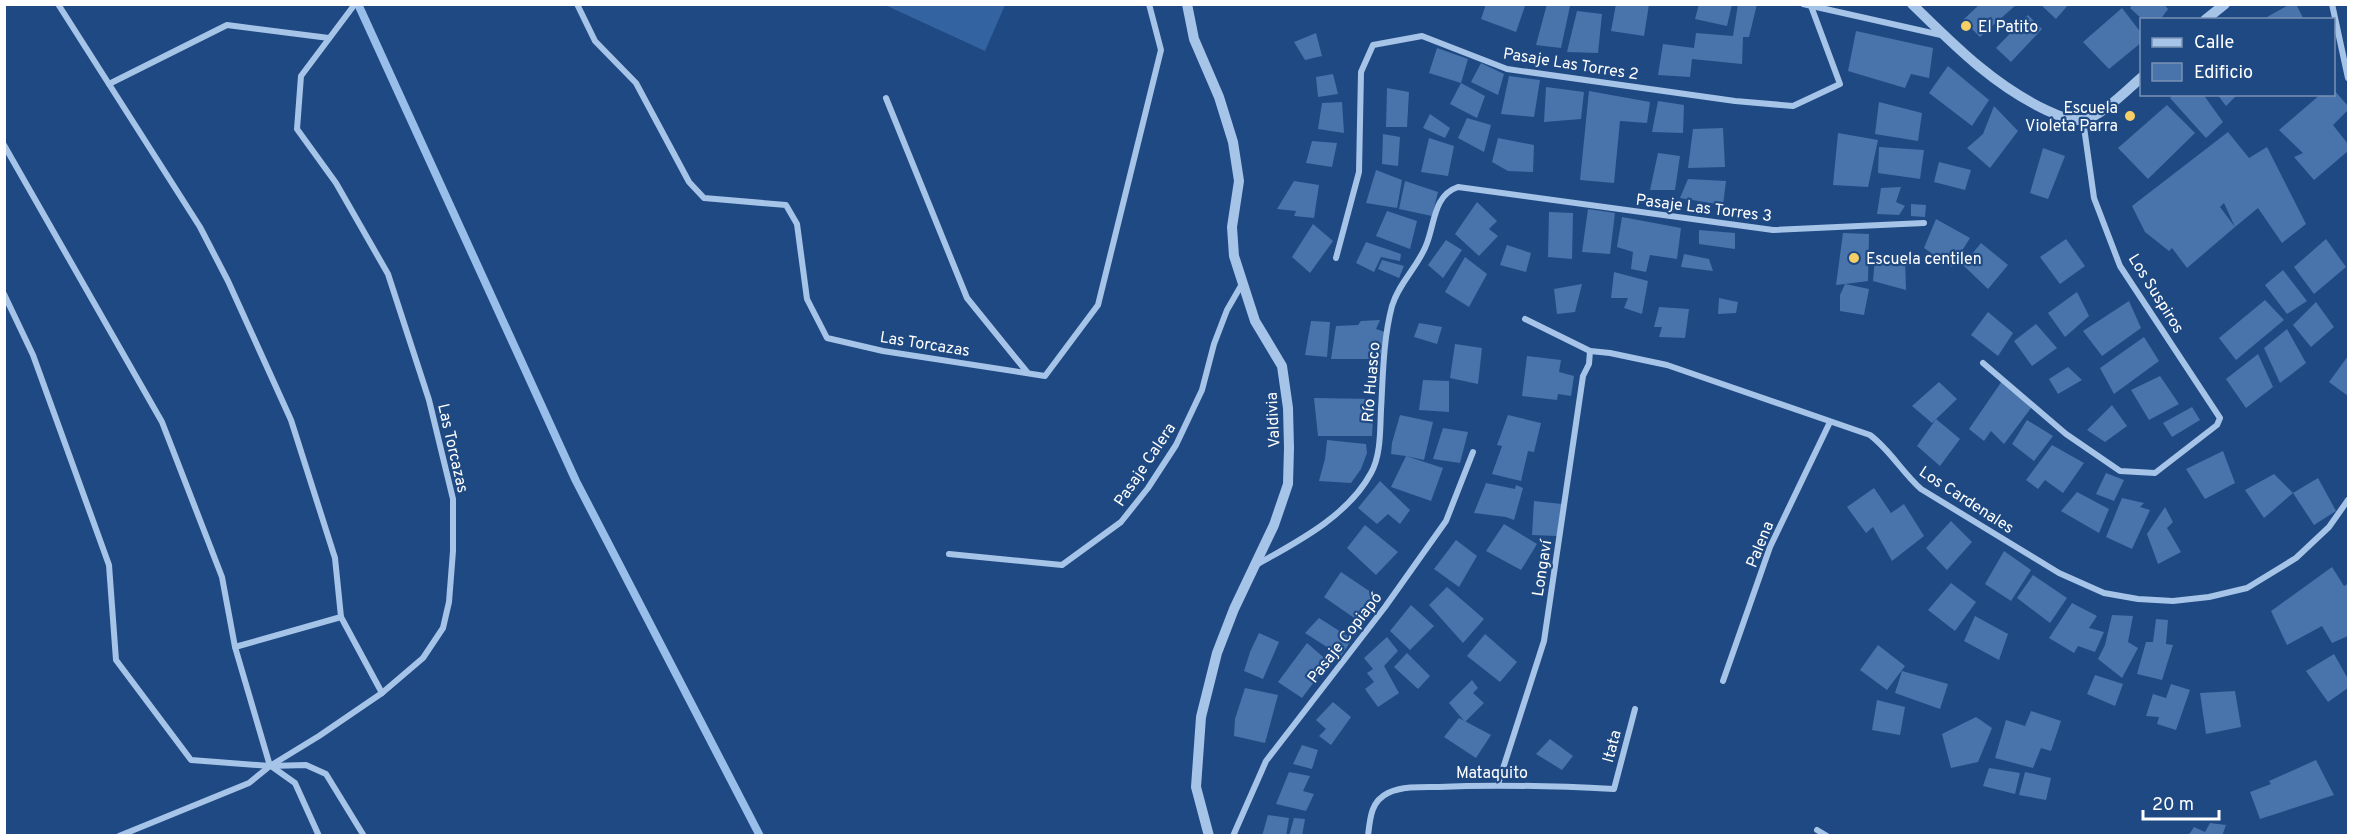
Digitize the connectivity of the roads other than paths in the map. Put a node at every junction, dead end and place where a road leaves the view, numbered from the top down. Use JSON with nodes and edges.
{"nodes":[{"id":1,"x":58,"y":4,"type":"edge"},
{"id":2,"x":355,"y":4,"type":"edge"},
{"id":3,"x":577,"y":4,"type":"edge"},
{"id":4,"x":1149,"y":4,"type":"edge"},
{"id":5,"x":1187,"y":4,"type":"edge"},
{"id":6,"x":1912,"y":4,"type":"edge"},
{"id":7,"x":2225,"y":4,"type":"edge"},
{"id":8,"x":2332,"y":4,"type":"edge"},
{"id":9,"x":1807,"y":5,"type":"edge"},
{"id":10,"x":2208,"y":18,"type":"edge"},
{"id":11,"x":1944,"y":35,"type":"junction"},
{"id":12,"x":329,"y":38,"type":"junction"},
{"id":13,"x":2349,"y":78,"type":"edge"},
{"id":14,"x":2140,"y":79,"type":"edge"},
{"id":15,"x":109,"y":84,"type":"junction"},
{"id":16,"x":886,"y":98,"type":"dead end"},
{"id":17,"x":2083,"y":120,"type":"junction"},
{"id":18,"x":4,"y":145,"type":"edge"},
{"id":19,"x":1482,"y":191,"type":"joint"},
{"id":20,"x":1924,"y":223,"type":"dead end"},
{"id":21,"x":1336,"y":258,"type":"dead end"},
{"id":22,"x":1243,"y":281,"type":"junction"},
{"id":23,"x":4,"y":294,"type":"edge"},
{"id":24,"x":1525,"y":319,"type":"dead end"},
{"id":25,"x":1590,"y":351,"type":"junction"},
{"id":26,"x":1983,"y":363,"type":"dead end"},
{"id":27,"x":1027,"y":373,"type":"junction"},
{"id":28,"x":1830,"y":422,"type":"junction"},
{"id":29,"x":1473,"y":452,"type":"dead end"},
{"id":30,"x":2349,"y":500,"type":"edge"},
{"id":31,"x":950,"y":554,"type":"dead end"},
{"id":32,"x":1256,"y":566,"type":"junction"},
{"id":33,"x":341,"y":617,"type":"junction"},
{"id":34,"x":235,"y":647,"type":"junction"},
{"id":35,"x":1723,"y":681,"type":"dead end"},
{"id":36,"x":382,"y":693,"type":"junction"},
{"id":37,"x":1635,"y":709,"type":"dead end"},
{"id":38,"x":270,"y":765,"type":"junction"},
{"id":39,"x":1498,"y":784,"type":"junction"},
{"id":40,"x":1614,"y":789,"type":"joint"},
{"id":41,"x":1817,"y":830,"type":"dead end"},
{"id":42,"x":119,"y":836,"type":"edge"},
{"id":43,"x":319,"y":836,"type":"edge"},
{"id":44,"x":364,"y":836,"type":"edge"},
{"id":45,"x":1209,"y":836,"type":"edge"},
{"id":46,"x":1233,"y":836,"type":"edge"},
{"id":47,"x":1368,"y":836,"type":"edge"},
{"id":48,"x":1827,"y":836,"type":"edge"}],
"edges":[{"from":1,"to":15,"type":"street"},
{"from":2,"to":12,"type":"street","name":"Las Torcazas"},
{"from":3,"to":27,"type":"street","name":"Las Torcazas"},
{"from":4,"to":27,"type":"street","name":"Las Torcazas"},
{"from":5,"to":22,"type":"street","name":"Valdivia"},
{"from":6,"to":11,"type":"street"},
{"from":7,"to":10,"type":"street"},
{"from":8,"to":13,"type":"street"},
{"from":9,"to":11,"type":"street"},
{"from":9,"to":21,"type":"street","name":"Pasaje Las Torres 2"},
{"from":11,"to":17,"type":"street"},
{"from":12,"to":15,"type":"street"},
{"from":12,"to":36,"type":"street","name":"Las Torcazas"},
{"from":14,"to":17,"type":"street"},
{"from":15,"to":33,"type":"street"},
{"from":16,"to":27,"type":"street"},
{"from":17,"to":26,"type":"street","name":"Los Suspiros"},
{"from":18,"to":34,"type":"street"},
{"from":19,"to":20,"type":"street","name":"Pasaje Las Torres 3"},
{"from":19,"to":32,"type":"street","name":"Río Huasco"},
{"from":22,"to":31,"type":"street","name":"Pasaje Calera"},
{"from":22,"to":32,"type":"street","name":"Valdivia"},
{"from":23,"to":38,"type":"street"},
{"from":24,"to":25,"type":"street","name":"Los Cardenales"},
{"from":25,"to":28,"type":"street","name":"Los Cardenales"},
{"from":25,"to":39,"type":"street","name":"Longaví"},
{"from":28,"to":30,"type":"street","name":"Los Cardenales"},
{"from":28,"to":35,"type":"street","name":"Palena"},
{"from":29,"to":46,"type":"street","name":"Pasaje Copiapó"},
{"from":32,"to":45,"type":"street","name":"Valdivia"},
{"from":33,"to":34,"type":"street"},
{"from":33,"to":36,"type":"street"},
{"from":34,"to":38,"type":"street"},
{"from":36,"to":38,"type":"street","name":"Las Torcazas"},
{"from":37,"to":40,"type":"street","name":"Itata"},
{"from":38,"to":42,"type":"street","name":"Las Torcazas"},
{"from":38,"to":43,"type":"street"},
{"from":38,"to":44,"type":"street"},
{"from":39,"to":40,"type":"street","name":"Mataquito"},
{"from":39,"to":47,"type":"street","name":"Mataquito"},
{"from":41,"to":48,"type":"street"}]}
